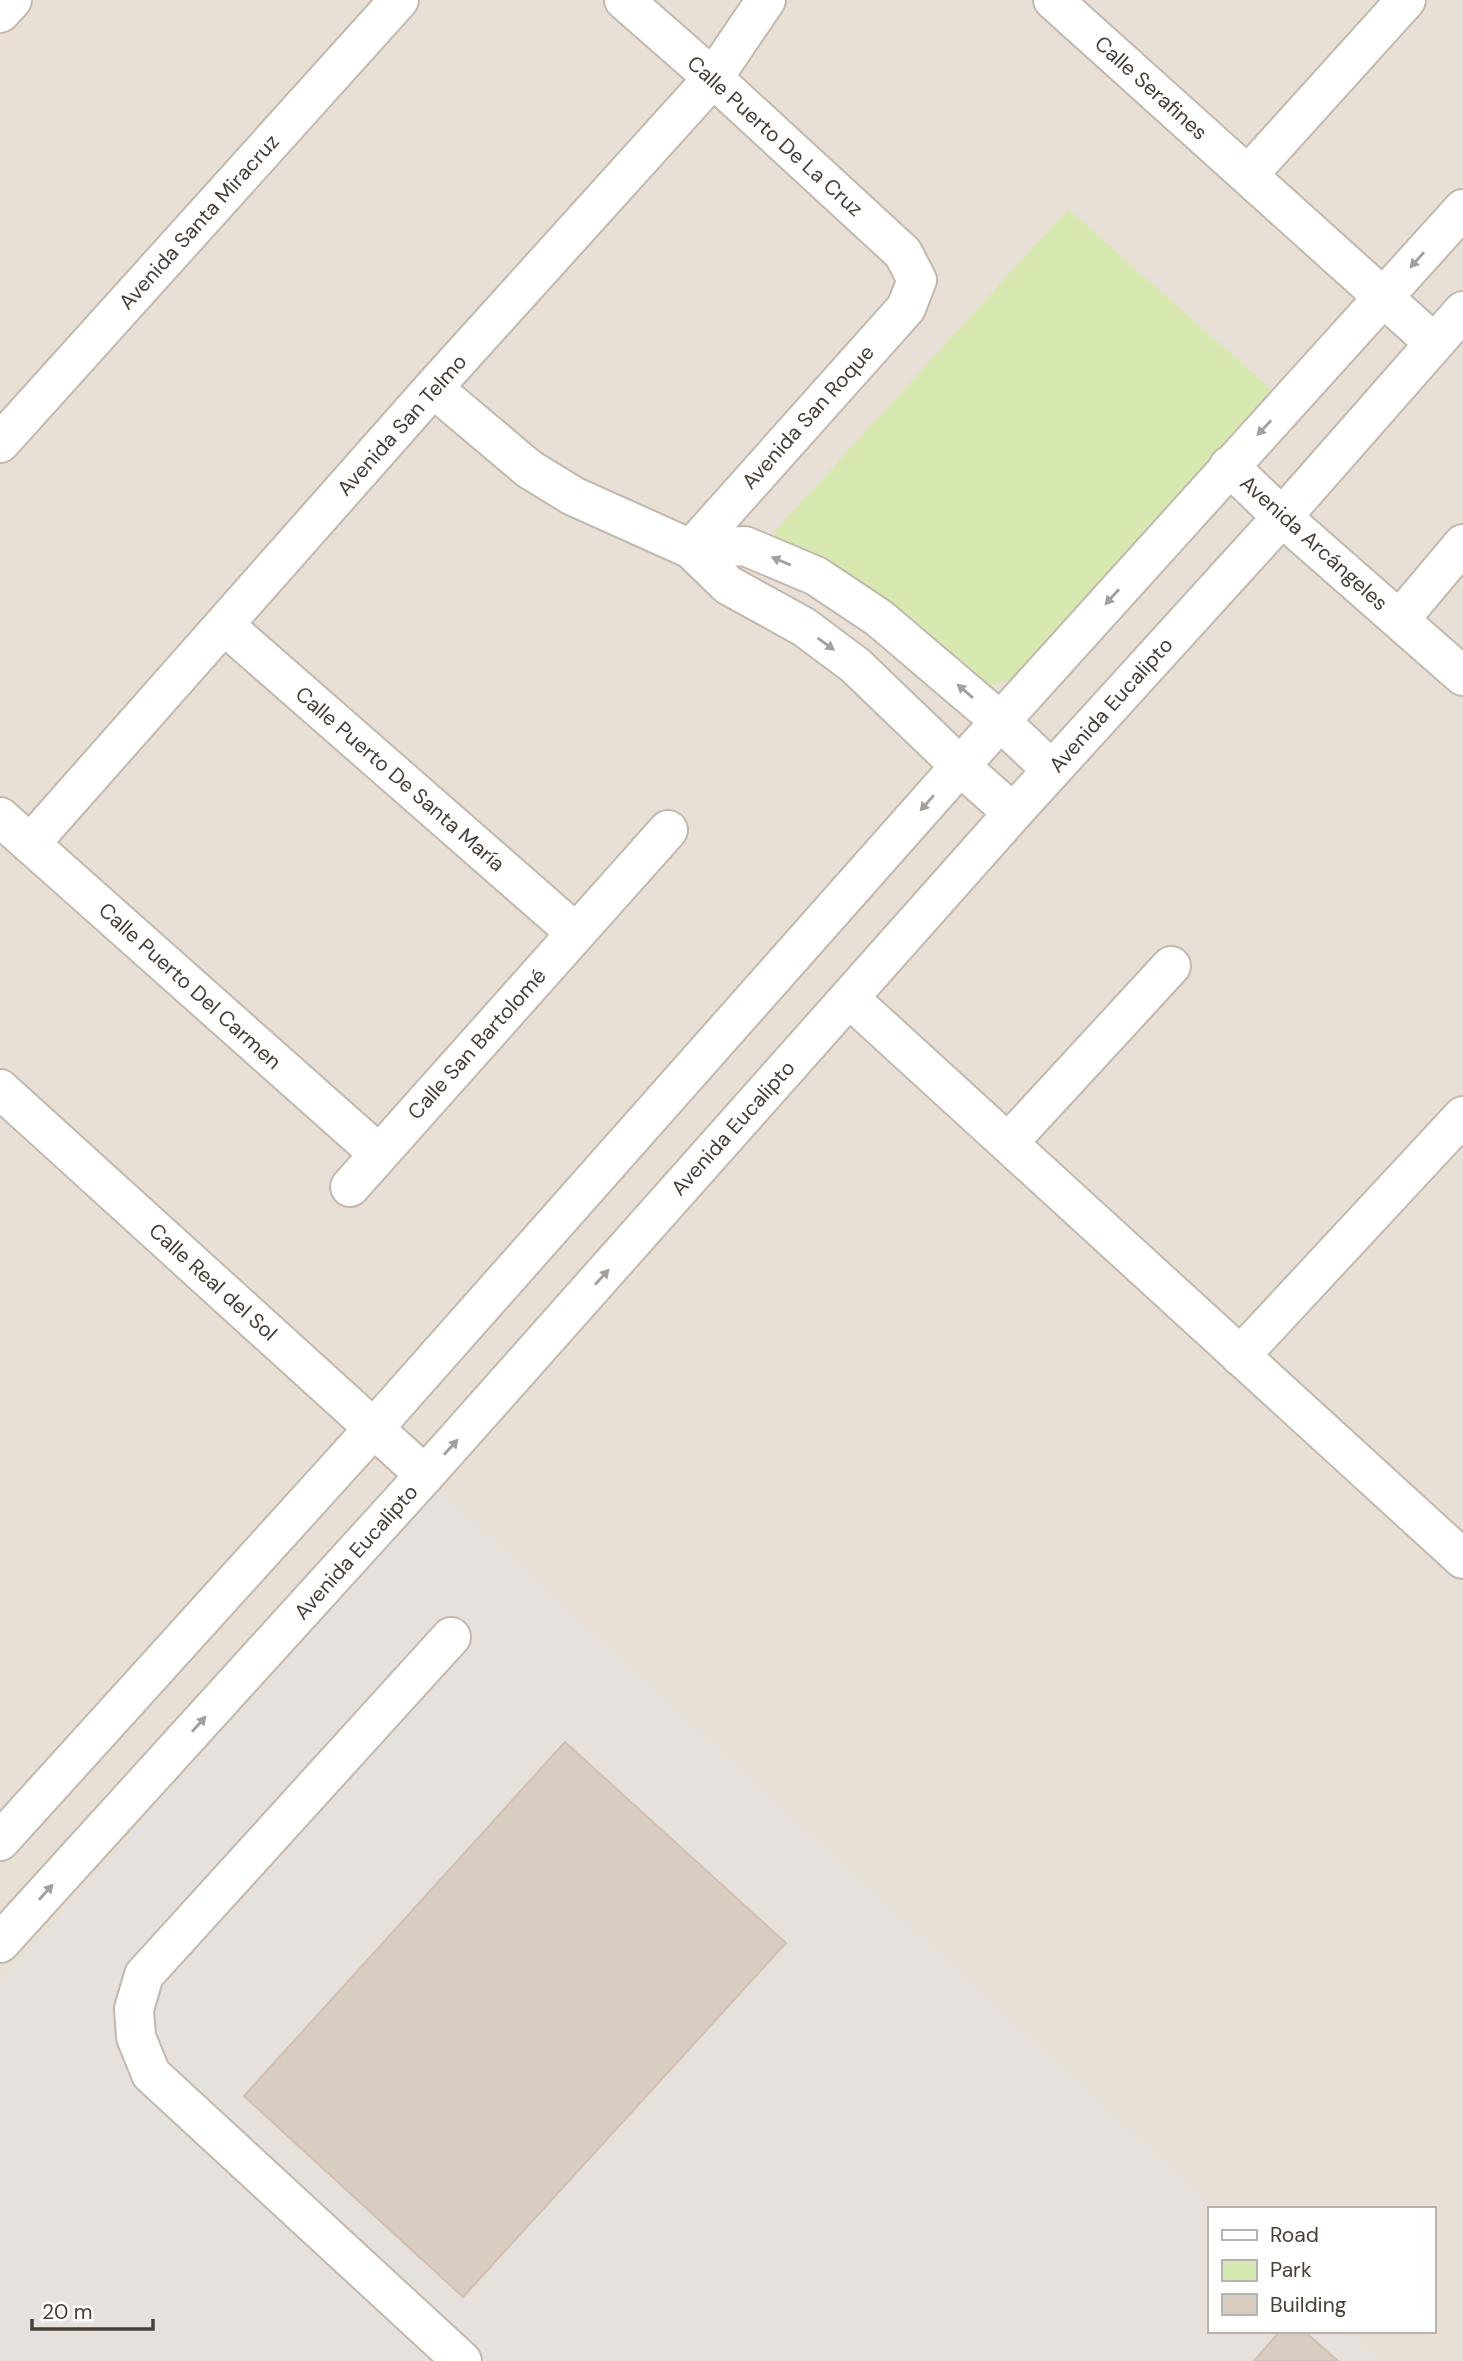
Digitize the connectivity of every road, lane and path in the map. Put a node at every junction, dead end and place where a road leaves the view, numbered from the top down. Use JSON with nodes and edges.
{"nodes":[{"id":1,"x":12,"y":0,"type":"edge"},
{"id":2,"x":399,"y":0,"type":"edge"},
{"id":3,"x":624,"y":0,"type":"edge"},
{"id":4,"x":766,"y":0,"type":"edge"},
{"id":5,"x":1053,"y":0,"type":"edge"},
{"id":6,"x":1406,"y":0,"type":"edge"},
{"id":7,"x":0,"y":13,"type":"edge"},
{"id":8,"x":713,"y":79,"type":"junction"},
{"id":9,"x":1248,"y":175,"type":"junction"},
{"id":10,"x":1463,"y":209,"type":"edge"},
{"id":11,"x":917,"y":280,"type":"joint"},
{"id":12,"x":1384,"y":297,"type":"junction"},
{"id":13,"x":1463,"y":310,"type":"edge"},
{"id":14,"x":1434,"y":343,"type":"junction"},
{"id":15,"x":433,"y":388,"type":"junction"},
{"id":16,"x":0,"y":443,"type":"edge"},
{"id":17,"x":1229,"y":466,"type":"junction"},
{"id":18,"x":1282,"y":517,"type":"junction"},
{"id":19,"x":1463,"y":544,"type":"edge"},
{"id":20,"x":691,"y":549,"type":"junction"},
{"id":21,"x":1400,"y":620,"type":"junction"},
{"id":22,"x":225,"y":625,"type":"junction"},
{"id":23,"x":1463,"y":676,"type":"edge"},
{"id":24,"x":1000,"y":721,"type":"junction"},
{"id":25,"x":960,"y":766,"type":"junction"},
{"id":26,"x":1052,"y":770,"type":"junction"},
{"id":27,"x":1013,"y":813,"type":"junction"},
{"id":28,"x":0,"y":817,"type":"edge"},
{"id":29,"x":668,"y":830,"type":"dead end"},
{"id":30,"x":30,"y":844,"type":"junction"},
{"id":31,"x":576,"y":933,"type":"junction"},
{"id":32,"x":1171,"y":966,"type":"dead end"},
{"id":33,"x":849,"y":998,"type":"junction"},
{"id":34,"x":0,"y":1089,"type":"edge"},
{"id":35,"x":1463,"y":1116,"type":"edge"},
{"id":36,"x":1008,"y":1143,"type":"junction"},
{"id":37,"x":379,"y":1154,"type":"junction"},
{"id":38,"x":350,"y":1187,"type":"dead end"},
{"id":39,"x":1240,"y":1356,"type":"junction"},
{"id":40,"x":374,"y":1428,"type":"junction"},
{"id":41,"x":425,"y":1475,"type":"junction"},
{"id":42,"x":1463,"y":1559,"type":"edge"},
{"id":43,"x":451,"y":1637,"type":"dead end"},
{"id":44,"x":0,"y":1841,"type":"edge"},
{"id":45,"x":0,"y":1943,"type":"edge"},
{"id":46,"x":462,"y":2361,"type":"edge"}],
"edges":[{"from":1,"to":7,"type":"street"},
{"from":2,"to":16,"type":"street","name":"Avenida Santa Miracruz"},
{"from":3,"to":8,"type":"street","name":"Calle Puerto De La Cruz"},
{"from":4,"to":8,"type":"street","name":"Avenida San Telmo"},
{"from":5,"to":9,"type":"street","name":"Calle Serafines"},
{"from":6,"to":9,"type":"street"},
{"from":8,"to":11,"type":"street","name":"Calle Puerto De La Cruz"},
{"from":8,"to":15,"type":"street","name":"Avenida San Telmo"},
{"from":9,"to":12,"type":"street","name":"Calle Serafines"},
{"from":10,"to":12,"type":"street","one_way":true},
{"from":11,"to":20,"type":"street","name":"Avenida San Roque"},
{"from":12,"to":14,"type":"street","name":"Calle Serafines"},
{"from":12,"to":17,"type":"street","one_way":true},
{"from":13,"to":14,"type":"street","name":"Avenida Eucalipto"},
{"from":14,"to":18,"type":"street","name":"Avenida Eucalipto"},
{"from":15,"to":20,"type":"street"},
{"from":15,"to":22,"type":"street","name":"Avenida San Telmo"},
{"from":17,"to":18,"type":"street","name":"Avenida Arcángeles"},
{"from":17,"to":24,"type":"street","one_way":true},
{"from":18,"to":21,"type":"street","name":"Avenida Arcángeles"},
{"from":18,"to":26,"type":"street","name":"Avenida Eucalipto"},
{"from":19,"to":21,"type":"street","name":"Avenida Arcángeles"},
{"from":24,"to":20,"type":"street","one_way":true},
{"from":20,"to":25,"type":"street","one_way":true},
{"from":21,"to":23,"type":"street","name":"Avenida Arcángeles"},
{"from":22,"to":30,"type":"street","name":"Avenida San Telmo"},
{"from":22,"to":31,"type":"street","name":"Calle Puerto De Santa María"},
{"from":24,"to":25,"type":"street"},
{"from":24,"to":26,"type":"street"},
{"from":25,"to":27,"type":"street"},
{"from":25,"to":40,"type":"street","one_way":true},
{"from":26,"to":27,"type":"street","name":"Avenida Eucalipto"},
{"from":27,"to":33,"type":"street","name":"Avenida Eucalipto"},
{"from":28,"to":30,"type":"street","name":"Calle Puerto Del Carmen"},
{"from":29,"to":31,"type":"street","name":"Calle San Bartolomé"},
{"from":30,"to":37,"type":"street","name":"Calle Puerto Del Carmen"},
{"from":31,"to":37,"type":"street","name":"Calle San Bartolomé"},
{"from":32,"to":36,"type":"street"},
{"from":33,"to":36,"type":"street"},
{"from":41,"to":33,"type":"street","name":"Avenida Eucalipto","one_way":true},
{"from":34,"to":40,"type":"street","name":"Calle Real del Sol"},
{"from":35,"to":39,"type":"street"},
{"from":36,"to":39,"type":"street"},
{"from":37,"to":38,"type":"street","name":"Calle San Bartolomé"},
{"from":39,"to":42,"type":"street"},
{"from":40,"to":41,"type":"street","name":"Calle Real del Sol"},
{"from":40,"to":44,"type":"street"},
{"from":45,"to":41,"type":"street","name":"Avenida Eucalipto","one_way":true},
{"from":43,"to":46,"type":"street"}]}
